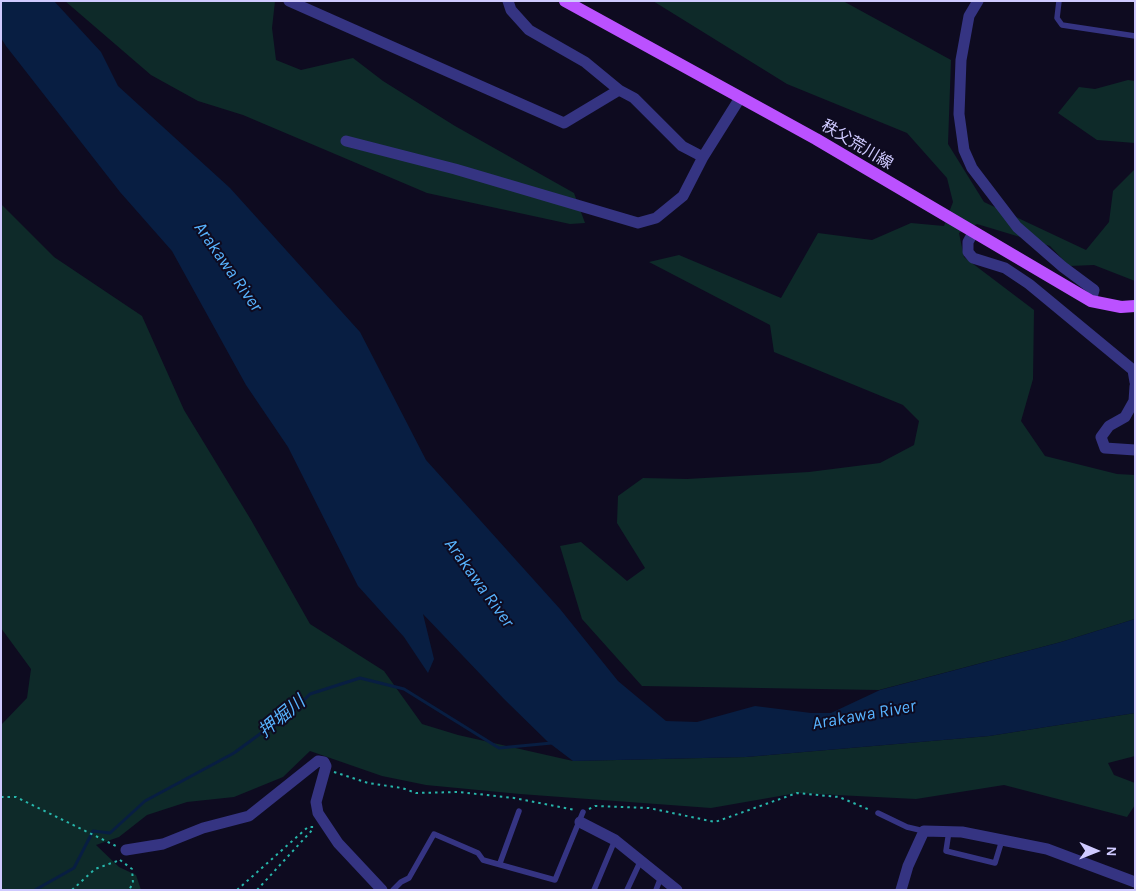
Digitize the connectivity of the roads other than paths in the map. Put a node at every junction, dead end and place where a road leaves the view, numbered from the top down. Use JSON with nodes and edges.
{"nodes":[{"id":1,"x":289,"y":1,"type":"edge"},
{"id":2,"x":508,"y":1,"type":"edge"},
{"id":3,"x":565,"y":1,"type":"edge"},
{"id":4,"x":978,"y":1,"type":"edge"},
{"id":5,"x":1059,"y":1,"type":"edge"},
{"id":6,"x":1135,"y":36,"type":"edge"},
{"id":7,"x":619,"y":90,"type":"junction"},
{"id":8,"x":740,"y":98,"type":"junction"},
{"id":9,"x":346,"y":141,"type":"dead end"},
{"id":10,"x":703,"y":157,"type":"junction"},
{"id":11,"x":973,"y":233,"type":"junction"},
{"id":12,"x":1090,"y":301,"type":"junction"},
{"id":13,"x":1135,"y":306,"type":"edge"},
{"id":14,"x":1135,"y":382,"type":"edge"},
{"id":15,"x":1135,"y":386,"type":"edge"},
{"id":16,"x":1135,"y":450,"type":"edge"},
{"id":17,"x":519,"y":811,"type":"dead end"},
{"id":18,"x":878,"y":814,"type":"road end"},
{"id":19,"x":581,"y":817,"type":"joint"},
{"id":20,"x":924,"y":831,"type":"junction"},
{"id":21,"x":949,"y":831,"type":"junction"},
{"id":22,"x":615,"y":840,"type":"junction"},
{"id":23,"x":1002,"y":840,"type":"junction"},
{"id":24,"x":123,"y":855,"type":"road end"},
{"id":25,"x":641,"y":860,"type":"junction"},
{"id":26,"x":500,"y":863,"type":"junction"},
{"id":27,"x":661,"y":877,"type":"junction"},
{"id":28,"x":1135,"y":882,"type":"edge"},
{"id":29,"x":382,"y":890,"type":"edge"},
{"id":30,"x":393,"y":890,"type":"edge"},
{"id":31,"x":594,"y":890,"type":"edge"},
{"id":32,"x":627,"y":890,"type":"edge"},
{"id":33,"x":656,"y":890,"type":"edge"},
{"id":34,"x":677,"y":890,"type":"edge"},
{"id":35,"x":901,"y":890,"type":"edge"}],
"edges":[{"from":1,"to":7,"type":"street"},
{"from":2,"to":7,"type":"street"},
{"from":3,"to":8,"type":"main road","name":"秩父荒川線"},
{"from":4,"to":12,"type":"street"},
{"from":5,"to":6,"type":"lane"},
{"from":7,"to":10,"type":"street"},
{"from":8,"to":10,"type":"street"},
{"from":8,"to":11,"type":"main road","name":"秩父荒川線"},
{"from":9,"to":10,"type":"street"},
{"from":11,"to":12,"type":"main road","name":"秩父荒川線"},
{"from":11,"to":14,"type":"street"},
{"from":12,"to":13,"type":"main road","name":"秩父荒川線"},
{"from":15,"to":16,"type":"street"},
{"from":17,"to":26,"type":"lane"},
{"from":18,"to":20,"type":"lane"},
{"from":19,"to":22,"type":"street"},
{"from":19,"to":26,"type":"lane"},
{"from":20,"to":21,"type":"street"},
{"from":20,"to":35,"type":"street"},
{"from":21,"to":23,"type":"street"},
{"from":21,"to":23,"type":"lane"},
{"from":22,"to":25,"type":"street"},
{"from":22,"to":31,"type":"lane"},
{"from":23,"to":28,"type":"street"},
{"from":24,"to":29,"type":"street"},
{"from":25,"to":27,"type":"street"},
{"from":25,"to":32,"type":"lane"},
{"from":26,"to":30,"type":"lane"},
{"from":27,"to":33,"type":"lane"},
{"from":27,"to":34,"type":"street"}]}
